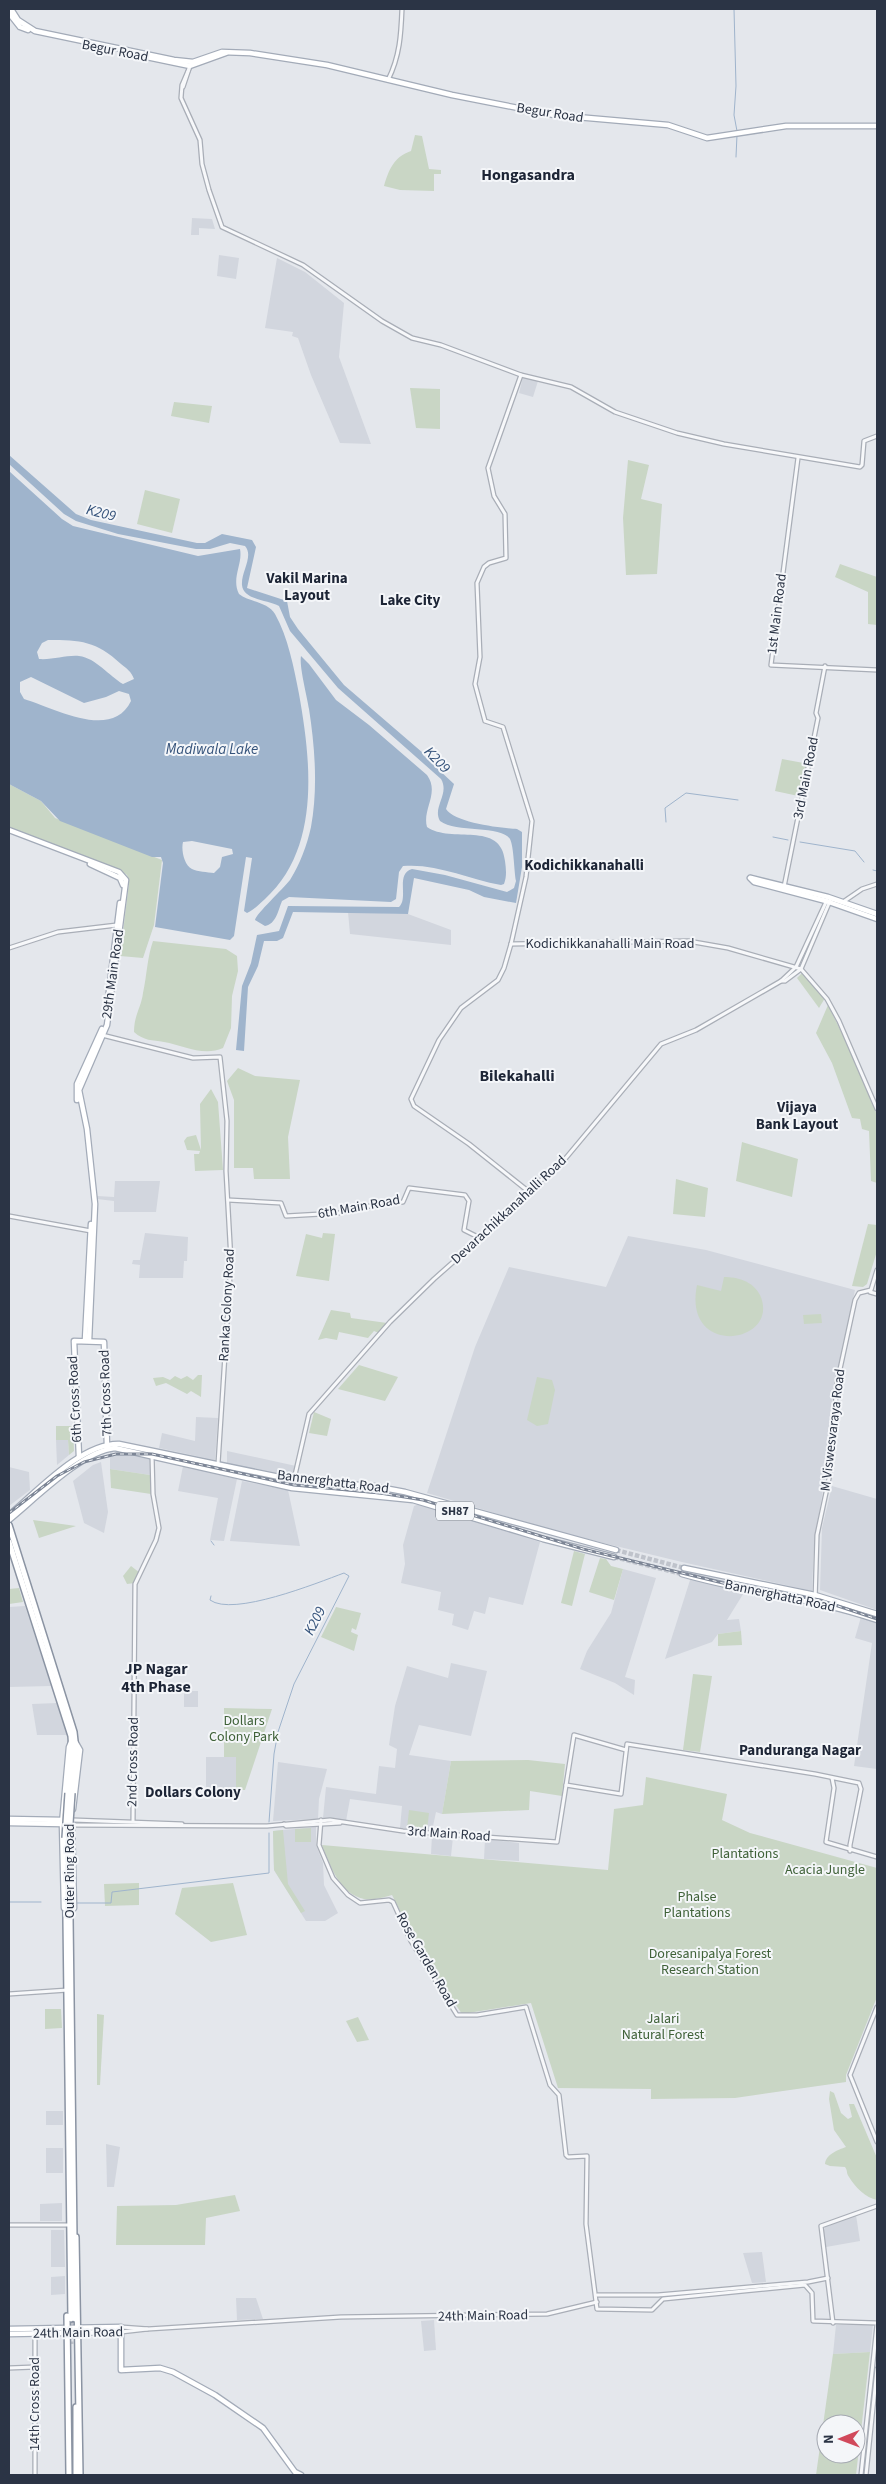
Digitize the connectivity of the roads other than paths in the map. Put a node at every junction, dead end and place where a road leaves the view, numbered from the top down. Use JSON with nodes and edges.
{"nodes":[{"id":1,"x":11,"y":9,"type":"edge"},
{"id":2,"x":402,"y":9,"type":"edge"},
{"id":3,"x":9,"y":13,"type":"edge"},
{"id":4,"x":190,"y":66,"type":"junction"},
{"id":5,"x":388,"y":80,"type":"junction"},
{"id":6,"x":877,"y":126,"type":"edge"},
{"id":7,"x":520,"y":375,"type":"junction"},
{"id":8,"x":877,"y":436,"type":"edge"},
{"id":9,"x":798,"y":458,"type":"junction"},
{"id":10,"x":825,"y":666,"type":"junction"},
{"id":11,"x":877,"y":670,"type":"edge"},
{"id":12,"x":9,"y":831,"type":"edge"},
{"id":13,"x":755,"y":880,"type":"dead end"},
{"id":14,"x":877,"y":884,"type":"edge"},
{"id":15,"x":784,"y":888,"type":"junction"},
{"id":16,"x":827,"y":899,"type":"junction"},
{"id":17,"x":842,"y":904,"type":"junction"},
{"id":18,"x":877,"y":914,"type":"edge"},
{"id":19,"x":877,"y":919,"type":"edge"},
{"id":20,"x":118,"y":924,"type":"junction"},
{"id":21,"x":511,"y":944,"type":"junction"},
{"id":22,"x":9,"y":948,"type":"edge"},
{"id":23,"x":799,"y":968,"type":"junction"},
{"id":24,"x":101,"y":1035,"type":"junction"},
{"id":25,"x":877,"y":1109,"type":"edge"},
{"id":26,"x":528,"y":1191,"type":"junction"},
{"id":27,"x":228,"y":1200,"type":"junction"},
{"id":28,"x":9,"y":1216,"type":"edge"},
{"id":29,"x":92,"y":1232,"type":"junction"},
{"id":30,"x":480,"y":1238,"type":"junction"},
{"id":31,"x":877,"y":1270,"type":"edge"},
{"id":32,"x":869,"y":1292,"type":"junction"},
{"id":33,"x":877,"y":1294,"type":"edge"},
{"id":34,"x":87,"y":1340,"type":"junction"},
{"id":35,"x":107,"y":1446,"type":"junction"},
{"id":36,"x":152,"y":1455,"type":"junction"},
{"id":37,"x":80,"y":1459,"type":"junction"},
{"id":38,"x":218,"y":1464,"type":"junction"},
{"id":39,"x":294,"y":1480,"type":"junction"},
{"id":40,"x":292,"y":1488,"type":"junction"},
{"id":41,"x":9,"y":1516,"type":"edge"},
{"id":42,"x":9,"y":1520,"type":"edge"},
{"id":43,"x":9,"y":1526,"type":"edge"},
{"id":44,"x":9,"y":1542,"type":"edge"},
{"id":45,"x":616,"y":1550,"type":"tunnel mouth"},
{"id":46,"x":614,"y":1557,"type":"tunnel mouth"},
{"id":47,"x":684,"y":1568,"type":"tunnel mouth"},
{"id":48,"x":682,"y":1574,"type":"tunnel mouth"},
{"id":49,"x":815,"y":1595,"type":"junction"},
{"id":50,"x":815,"y":1602,"type":"junction"},
{"id":51,"x":877,"y":1614,"type":"edge"},
{"id":52,"x":877,"y":1620,"type":"edge"},
{"id":53,"x":74,"y":1742,"type":"junction"},
{"id":54,"x":626,"y":1750,"type":"junction"},
{"id":55,"x":832,"y":1777,"type":"junction"},
{"id":56,"x":566,"y":1785,"type":"junction"},
{"id":57,"x":9,"y":1821,"type":"edge"},
{"id":58,"x":133,"y":1821,"type":"junction"},
{"id":59,"x":62,"y":1822,"type":"junction"},
{"id":60,"x":72,"y":1822,"type":"junction"},
{"id":61,"x":320,"y":1822,"type":"junction"},
{"id":62,"x":183,"y":1824,"type":"junction"},
{"id":63,"x":850,"y":1851,"type":"junction"},
{"id":64,"x":877,"y":1857,"type":"edge"},
{"id":65,"x":68,"y":1913,"type":"junction"},
{"id":66,"x":69,"y":1990,"type":"junction"},
{"id":67,"x":9,"y":1994,"type":"edge"},
{"id":68,"x":877,"y":2007,"type":"edge"},
{"id":69,"x":877,"y":2142,"type":"edge"},
{"id":70,"x":877,"y":2206,"type":"edge"},
{"id":71,"x":9,"y":2226,"type":"edge"},
{"id":72,"x":71,"y":2226,"type":"junction"},
{"id":73,"x":828,"y":2278,"type":"junction"},
{"id":74,"x":806,"y":2283,"type":"junction"},
{"id":75,"x":596,"y":2296,"type":"junction"},
{"id":76,"x":597,"y":2302,"type":"junction"},
{"id":77,"x":73,"y":2319,"type":"tunnel mouth"},
{"id":78,"x":833,"y":2323,"type":"junction"},
{"id":79,"x":877,"y":2324,"type":"edge"},
{"id":80,"x":9,"y":2329,"type":"edge"},
{"id":81,"x":120,"y":2329,"type":"junction"},
{"id":82,"x":68,"y":2330,"type":"junction"},
{"id":83,"x":79,"y":2330,"type":"junction"},
{"id":84,"x":35,"y":2333,"type":"junction"},
{"id":85,"x":9,"y":2334,"type":"edge"},
{"id":86,"x":35,"y":2367,"type":"junction"},
{"id":87,"x":9,"y":2368,"type":"edge"},
{"id":88,"x":877,"y":2369,"type":"edge"},
{"id":89,"x":35,"y":2475,"type":"edge"},
{"id":90,"x":70,"y":2475,"type":"edge"},
{"id":91,"x":78,"y":2475,"type":"edge"},
{"id":92,"x":301,"y":2475,"type":"edge"},
{"id":93,"x":861,"y":2475,"type":"edge"},
{"id":94,"x":866,"y":2475,"type":"edge"}],
"edges":[{"from":1,"to":4,"type":"main road","name":"Begur Road"},
{"from":2,"to":5,"type":"street"},
{"from":3,"to":4,"type":"main road","name":"Begur Road"},
{"from":4,"to":5,"type":"main road","name":"Begur Road"},
{"from":4,"to":7,"type":"street"},
{"from":5,"to":6,"type":"main road","name":"Begur Road"},
{"from":7,"to":9,"type":"street"},
{"from":7,"to":21,"type":"street"},
{"from":8,"to":9,"type":"street"},
{"from":9,"to":10,"type":"street","name":"1st Main Road"},
{"from":10,"to":11,"type":"street","name":"1st Main Road"},
{"from":10,"to":15,"type":"street","name":"3rd Main Road"},
{"from":12,"to":20,"type":"main road","name":"29th Main Road"},
{"from":13,"to":15,"type":"main road"},
{"from":14,"to":17,"type":"street"},
{"from":15,"to":16,"type":"main road"},
{"from":16,"to":17,"type":"main road"},
{"from":16,"to":23,"type":"street"},
{"from":17,"to":18,"type":"main road"},
{"from":17,"to":19,"type":"main road"},
{"from":20,"to":22,"type":"street"},
{"from":20,"to":24,"type":"main road","name":"29th Main Road"},
{"from":21,"to":23,"type":"street","name":"Kodichikkanahalli Main Road"},
{"from":21,"to":26,"type":"street"},
{"from":23,"to":25,"type":"street"},
{"from":23,"to":26,"type":"street","name":"Devarachikkanahalli Road"},
{"from":24,"to":27,"type":"street","name":"Ranka Colony Road"},
{"from":24,"to":29,"type":"main road","name":"29th Main Road"},
{"from":26,"to":30,"type":"street","name":"Devarachikkanahalli Road"},
{"from":27,"to":30,"type":"street","name":"6th Main Road"},
{"from":27,"to":38,"type":"street","name":"Ranka Colony Road"},
{"from":28,"to":29,"type":"street"},
{"from":29,"to":34,"type":"main road","name":"29th Main Road"},
{"from":30,"to":39,"type":"street","name":"Devarachikkanahalli Road"},
{"from":31,"to":32,"type":"street","name":"M Viswesvaraya Road"},
{"from":32,"to":33,"type":"street"},
{"from":32,"to":49,"type":"street","name":"M Viswesvaraya Road"},
{"from":34,"to":35,"type":"main road","name":"7th Cross Road"},
{"from":34,"to":37,"type":"main road","name":"6th Cross Road"},
{"from":35,"to":36,"type":"main road","name":"Bannerghatta Road","number":"SH87"},
{"from":35,"to":37,"type":"main road","name":"Bannerghatta Road","number":"SH87"},
{"from":35,"to":38,"type":"main road","name":"Bannerghatta Road","number":"SH87"},
{"from":36,"to":40,"type":"main road","name":"Bannerghatta Road","number":"SH87"},
{"from":36,"to":58,"type":"street","name":"2nd Cross Road"},
{"from":37,"to":41,"type":"main road","name":"Bannerghatta Road","number":"SH87"},
{"from":37,"to":42,"type":"main road","name":"Bannerghatta Road","number":"SH87"},
{"from":38,"to":39,"type":"main road","name":"Bannerghatta Road","number":"SH87"},
{"from":39,"to":40,"type":"street","name":"Devarachikkanahalli Road"},
{"from":39,"to":45,"type":"main road","name":"Bannerghatta Road","number":"SH87"},
{"from":40,"to":46,"type":"main road","name":"Bannerghatta Road","number":"SH87"},
{"from":43,"to":53,"type":"highway","name":"Outer Ring Road"},
{"from":44,"to":53,"type":"highway","name":"Outer Ring Road"},
{"from":47,"to":49,"type":"main road","name":"Bannerghatta Road"},
{"from":48,"to":50,"type":"main road","name":"Bannerghatta Road"},
{"from":49,"to":50,"type":"street","name":"M Viswesvaraya Road"},
{"from":49,"to":51,"type":"main road","name":"Bannerghatta Road"},
{"from":50,"to":52,"type":"main road","name":"Bannerghatta Road"},
{"from":53,"to":59,"type":"main road","name":"Outer Ring Road"},
{"from":53,"to":60,"type":"main road"},
{"from":53,"to":65,"type":"highway","name":"Outer Ring Road","bridge":true},
{"from":54,"to":55,"type":"street"},
{"from":54,"to":56,"type":"street"},
{"from":54,"to":56,"type":"street"},
{"from":55,"to":63,"type":"street"},
{"from":55,"to":63,"type":"street"},
{"from":56,"to":61,"type":"street","name":"3rd Main Road"},
{"from":57,"to":59,"type":"main road"},
{"from":58,"to":60,"type":"street","name":"3rd Main Road"},
{"from":58,"to":62,"type":"street","name":"3rd Main Road"},
{"from":59,"to":60,"type":"main road"},
{"from":59,"to":65,"type":"main road","name":"Outer Ring Road"},
{"from":60,"to":62,"type":"street","name":"3rd Main Road"},
{"from":60,"to":65,"type":"main road"},
{"from":61,"to":62,"type":"street","name":"3rd Main Road"},
{"from":61,"to":75,"type":"street","name":"Rose Garden Road"},
{"from":63,"to":64,"type":"street"},
{"from":65,"to":66,"type":"highway","name":"Outer Ring Road"},
{"from":66,"to":67,"type":"street"},
{"from":66,"to":72,"type":"highway","name":"Outer Ring Road"},
{"from":68,"to":69,"type":"street"},
{"from":70,"to":73,"type":"street"},
{"from":71,"to":72,"type":"street"},
{"from":72,"to":77,"type":"highway"},
{"from":72,"to":82,"type":"highway"},
{"from":72,"to":83,"type":"highway"},
{"from":73,"to":74,"type":"street"},
{"from":73,"to":78,"type":"street"},
{"from":74,"to":75,"type":"street"},
{"from":74,"to":76,"type":"street"},
{"from":74,"to":78,"type":"street"},
{"from":75,"to":76,"type":"street"},
{"from":76,"to":81,"type":"street","name":"24th Main Road"},
{"from":78,"to":79,"type":"street"},
{"from":79,"to":93,"type":"street"},
{"from":80,"to":82,"type":"main road","name":"24th Main Road"},
{"from":81,"to":83,"type":"main road","name":"24th Main Road"},
{"from":81,"to":92,"type":"main road"},
{"from":82,"to":83,"type":"main road","name":"24th Main Road"},
{"from":82,"to":84,"type":"main road","name":"24th Main Road"},
{"from":82,"to":90,"type":"highway"},
{"from":83,"to":91,"type":"highway"},
{"from":84,"to":85,"type":"main road","name":"24th Main Road"},
{"from":84,"to":86,"type":"street","name":"14th Cross Road"},
{"from":86,"to":87,"type":"street"},
{"from":86,"to":89,"type":"street","name":"14th Cross Road"},
{"from":88,"to":94,"type":"street"},
{"from":90,"to":91,"type":"highway"}]}
